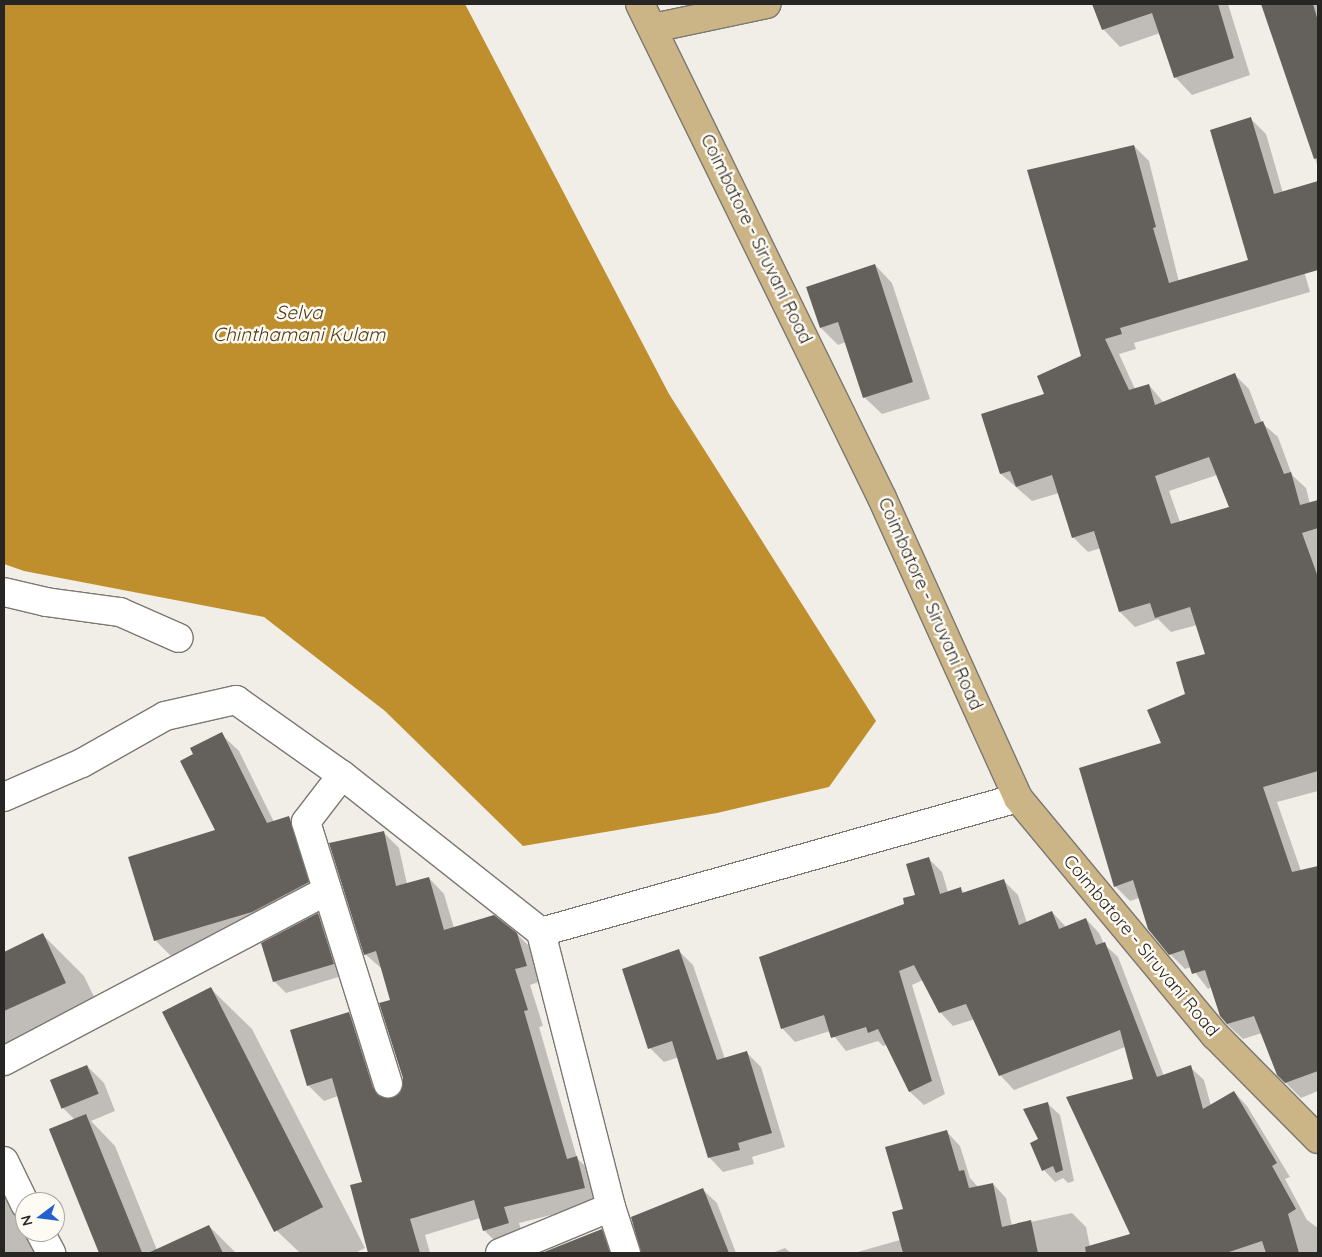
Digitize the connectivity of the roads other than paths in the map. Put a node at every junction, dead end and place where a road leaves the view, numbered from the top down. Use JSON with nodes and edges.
{"nodes":[{"id":1,"x":640,"y":4,"type":"edge"},
{"id":2,"x":767,"y":4,"type":"edge"},
{"id":3,"x":653,"y":28,"type":"junction"},
{"id":4,"x":4,"y":592,"type":"edge"},
{"id":5,"x":179,"y":638,"type":"dead end"},
{"id":6,"x":342,"y":775,"type":"junction"},
{"id":7,"x":4,"y":797,"type":"edge"},
{"id":8,"x":1018,"y":798,"type":"junction"},
{"id":9,"x":326,"y":892,"type":"junction"},
{"id":10,"x":541,"y":932,"type":"junction"},
{"id":11,"x":4,"y":1061,"type":"edge"},
{"id":12,"x":388,"y":1083,"type":"dead end"},
{"id":13,"x":1318,"y":1139,"type":"edge"},
{"id":14,"x":4,"y":1161,"type":"edge"},
{"id":15,"x":19,"y":1192,"type":"edge"},
{"id":16,"x":611,"y":1207,"type":"junction"},
{"id":17,"x":500,"y":1253,"type":"edge"},
{"id":18,"x":626,"y":1253,"type":"edge"}],
"edges":[{"from":1,"to":3,"type":"main road","name":"Coimbatore - Siruvani Road"},
{"from":2,"to":3,"type":"main road"},
{"from":3,"to":8,"type":"main road","name":"Coimbatore - Siruvani Road"},
{"from":4,"to":5,"type":"street"},
{"from":6,"to":7,"type":"street"},
{"from":6,"to":9,"type":"street"},
{"from":6,"to":10,"type":"street"},
{"from":8,"to":10,"type":"street"},
{"from":8,"to":13,"type":"main road","name":"Coimbatore - Siruvani Road"},
{"from":9,"to":11,"type":"street"},
{"from":9,"to":12,"type":"street"},
{"from":10,"to":16,"type":"street"},
{"from":14,"to":15,"type":"street"},
{"from":16,"to":17,"type":"street"},
{"from":16,"to":18,"type":"street"}]}
